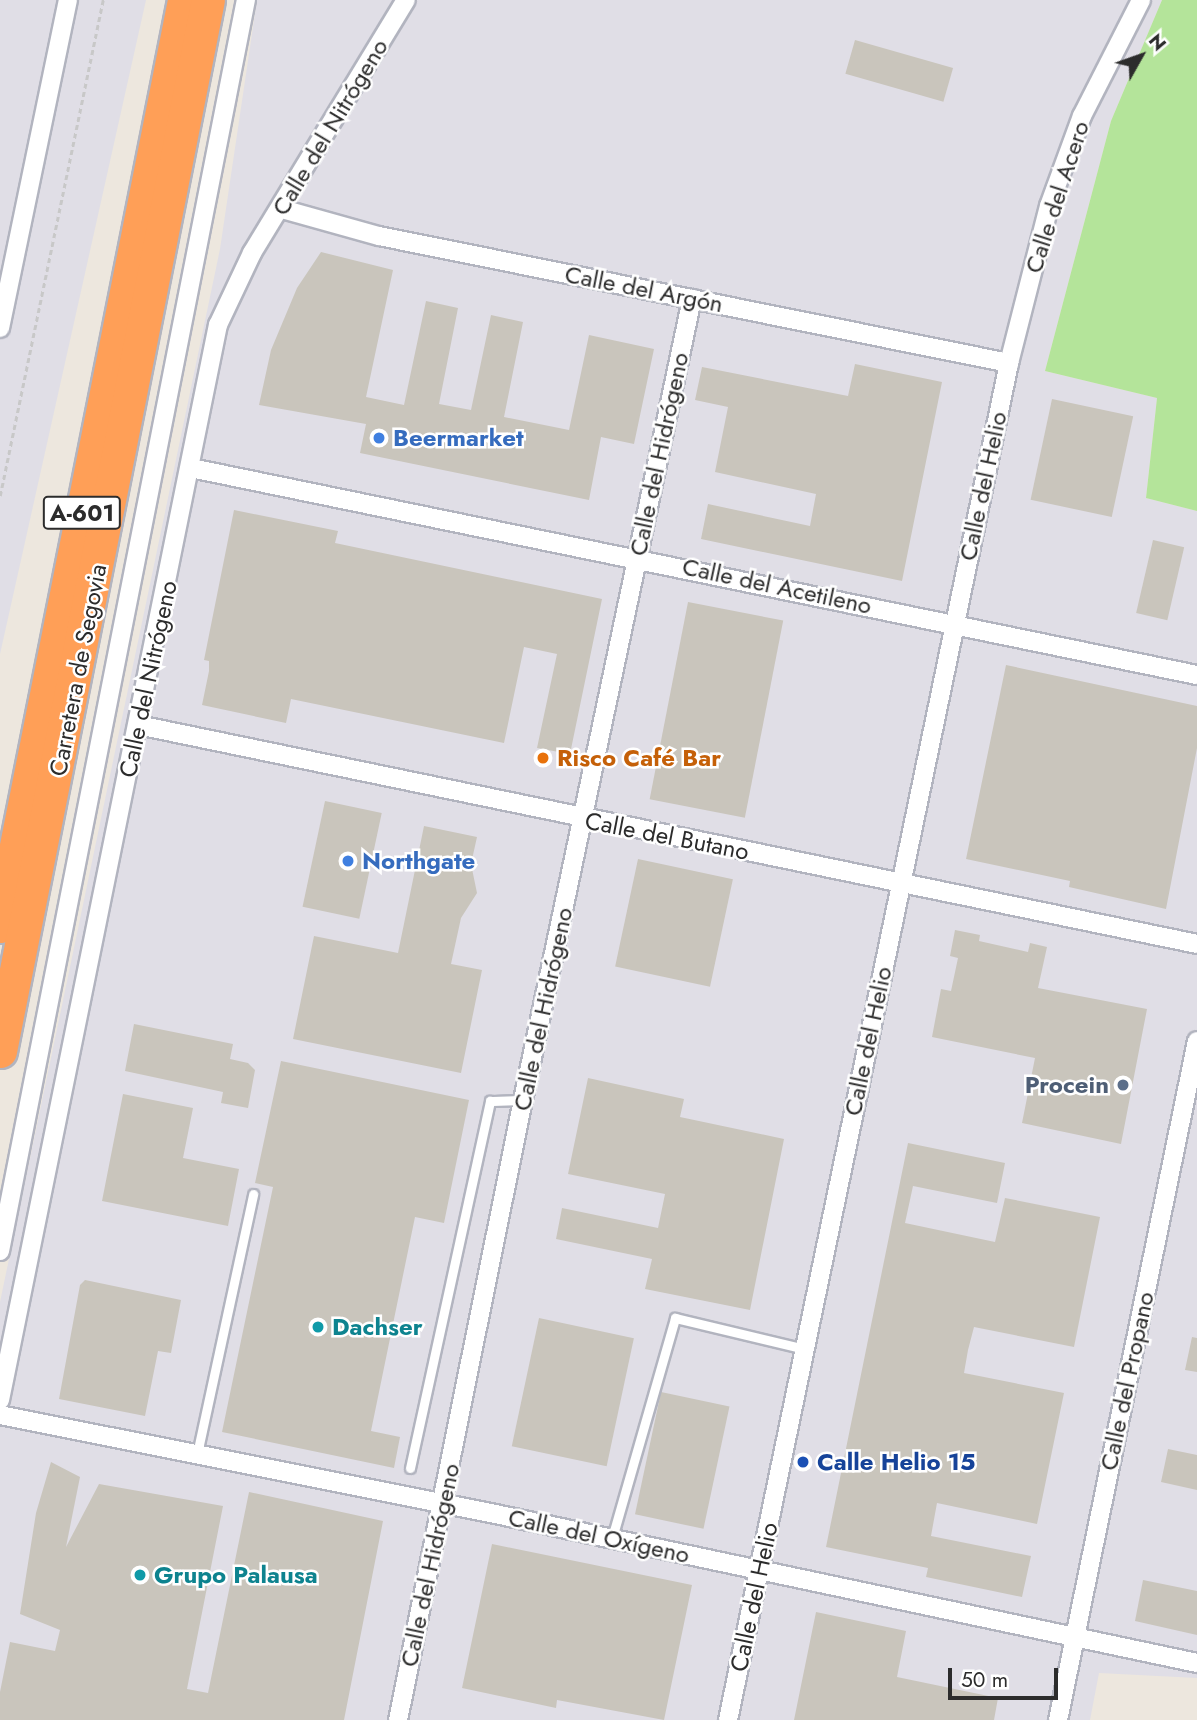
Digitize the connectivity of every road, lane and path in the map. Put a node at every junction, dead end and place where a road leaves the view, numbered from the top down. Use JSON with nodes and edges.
{"nodes":[{"id":1,"x":68,"y":0,"type":"edge"},
{"id":2,"x":103,"y":0,"type":"edge"},
{"id":3,"x":184,"y":0,"type":"edge"},
{"id":4,"x":208,"y":0,"type":"edge"},
{"id":5,"x":246,"y":0,"type":"edge"},
{"id":6,"x":406,"y":0,"type":"edge"},
{"id":7,"x":1141,"y":0,"type":"edge"},
{"id":8,"x":282,"y":209,"type":"junction"},
{"id":9,"x":691,"y":299,"type":"junction"},
{"id":10,"x":0,"y":328,"type":"edge"},
{"id":11,"x":1009,"y":363,"type":"junction"},
{"id":12,"x":191,"y":468,"type":"junction"},
{"id":13,"x":0,"y":496,"type":"edge"},
{"id":14,"x":636,"y":557,"type":"junction"},
{"id":15,"x":955,"y":622,"type":"junction"},
{"id":16,"x":1197,"y":675,"type":"edge"},
{"id":17,"x":138,"y":725,"type":"junction"},
{"id":18,"x":583,"y":819,"type":"junction"},
{"id":19,"x":901,"y":883,"type":"junction"},
{"id":20,"x":0,"y":926,"type":"edge"},
{"id":21,"x":1197,"y":944,"type":"edge"},
{"id":22,"x":1197,"y":1041,"type":"edge"},
{"id":23,"x":0,"y":1051,"type":"edge"},
{"id":24,"x":523,"y":1100,"type":"junction"},
{"id":25,"x":253,"y":1194,"type":"dead end"},
{"id":26,"x":0,"y":1251,"type":"edge"},
{"id":27,"x":805,"y":1349,"type":"junction"},
{"id":28,"x":0,"y":1400,"type":"edge"},
{"id":29,"x":0,"y":1415,"type":"edge"},
{"id":30,"x":196,"y":1456,"type":"junction"},
{"id":31,"x":410,"y":1468,"type":"dead end"},
{"id":32,"x":443,"y":1503,"type":"junction"},
{"id":33,"x":612,"y":1538,"type":"junction"},
{"id":34,"x":759,"y":1569,"type":"junction"},
{"id":35,"x":1075,"y":1636,"type":"junction"},
{"id":36,"x":1197,"y":1664,"type":"edge"},
{"id":37,"x":398,"y":1720,"type":"edge"},
{"id":38,"x":728,"y":1720,"type":"edge"},
{"id":39,"x":1058,"y":1720,"type":"edge"}],
"edges":[{"from":1,"to":10,"type":"street"},
{"from":2,"to":13,"type":"path"},
{"from":3,"to":20,"type":"highway","name":"Carretera de Segovia","number":"A-601"},
{"from":4,"to":23,"type":"highway","name":"Carretera de Segovia","number":"A-601"},
{"from":5,"to":26,"type":"street"},
{"from":6,"to":8,"type":"street","name":"Calle del Nitrógeno"},
{"from":7,"to":11,"type":"street","name":"Calle del Acero"},
{"from":8,"to":9,"type":"street","name":"Calle del Argón"},
{"from":8,"to":12,"type":"street","name":"Calle del Nitrógeno"},
{"from":9,"to":11,"type":"street","name":"Calle del Argón"},
{"from":9,"to":14,"type":"street","name":"Calle del Hidrógeno"},
{"from":11,"to":15,"type":"street","name":"Calle del Helio"},
{"from":12,"to":14,"type":"street","name":"Calle del Acetileno"},
{"from":12,"to":17,"type":"street","name":"Calle del Nitrógeno"},
{"from":14,"to":15,"type":"street","name":"Calle del Acetileno"},
{"from":14,"to":18,"type":"street","name":"Calle del Hidrógeno"},
{"from":15,"to":16,"type":"street","name":"Calle del Acetileno"},
{"from":15,"to":19,"type":"street","name":"Calle del Helio"},
{"from":17,"to":18,"type":"street","name":"Calle del Butano"},
{"from":17,"to":28,"type":"street","name":"Calle del Nitrógeno"},
{"from":18,"to":19,"type":"street","name":"Calle del Butano"},
{"from":18,"to":24,"type":"street","name":"Calle del Hidrógeno"},
{"from":19,"to":21,"type":"street","name":"Calle del Butano"},
{"from":19,"to":27,"type":"street","name":"Calle del Helio"},
{"from":22,"to":35,"type":"street","name":"Calle del Propano"},
{"from":24,"to":31,"type":"lane"},
{"from":24,"to":32,"type":"street","name":"Calle del Hidrógeno"},
{"from":25,"to":30,"type":"lane"},
{"from":27,"to":33,"type":"lane"},
{"from":27,"to":34,"type":"street","name":"Calle del Helio"},
{"from":29,"to":30,"type":"street","name":"Calle del Oxígeno"},
{"from":30,"to":32,"type":"street","name":"Calle del Oxígeno"},
{"from":32,"to":33,"type":"street","name":"Calle del Oxígeno"},
{"from":32,"to":37,"type":"street","name":"Calle del Hidrógeno"},
{"from":33,"to":34,"type":"street","name":"Calle del Oxígeno"},
{"from":34,"to":35,"type":"street","name":"Calle del Oxígeno"},
{"from":34,"to":38,"type":"street","name":"Calle del Helio"},
{"from":35,"to":36,"type":"street","name":"Calle del Oxígeno"},
{"from":35,"to":39,"type":"street","name":"Calle del Propano"}]}
